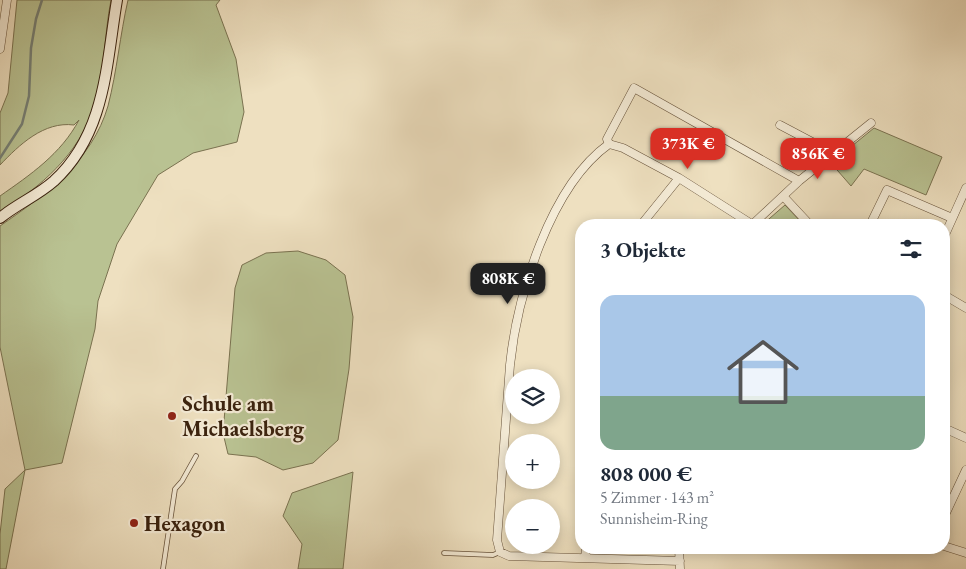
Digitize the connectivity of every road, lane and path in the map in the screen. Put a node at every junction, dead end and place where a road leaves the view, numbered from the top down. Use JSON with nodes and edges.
{"nodes":[{"id":1,"x":7,"y":0,"type":"edge"},
{"id":2,"x":117,"y":0,"type":"edge"},
{"id":3,"x":0,"y":49,"type":"edge"},
{"id":4,"x":870,"y":123,"type":"dead end"},
{"id":5,"x":780,"y":126,"type":"dead end"},
{"id":6,"x":609,"y":144,"type":"junction"},
{"id":7,"x":833,"y":153,"type":"junction"},
{"id":8,"x":679,"y":178,"type":"junction"},
{"id":9,"x":799,"y":181,"type":"junction"},
{"id":10,"x":966,"y":188,"type":"edge"},
{"id":11,"x":783,"y":196,"type":"junction"},
{"id":12,"x":0,"y":218,"type":"edge"},
{"id":13,"x":952,"y":218,"type":"junction"},
{"id":14,"x":646,"y":219,"type":"edge"},
{"id":15,"x":744,"y":219,"type":"edge"},
{"id":16,"x":759,"y":219,"type":"edge"},
{"id":17,"x":804,"y":219,"type":"edge"},
{"id":18,"x":873,"y":219,"type":"edge"},
{"id":19,"x":950,"y":223,"type":"edge"},
{"id":20,"x":950,"y":299,"type":"edge"},
{"id":21,"x":966,"y":308,"type":"edge"},
{"id":22,"x":950,"y":431,"type":"edge"},
{"id":23,"x":966,"y":438,"type":"edge"},
{"id":24,"x":196,"y":456,"type":"dead end"},
{"id":25,"x":966,"y":470,"type":"edge"},
{"id":26,"x":950,"y":504,"type":"edge"},
{"id":27,"x":950,"y":548,"type":"edge"},
{"id":28,"x":500,"y":552,"type":"junction"},
{"id":29,"x":444,"y":553,"type":"dead end"},
{"id":30,"x":585,"y":554,"type":"edge"},
{"id":31,"x":966,"y":554,"type":"edge"},
{"id":32,"x":585,"y":558,"type":"junction"},
{"id":33,"x":680,"y":565,"type":"edge"},
{"id":34,"x":163,"y":569,"type":"edge"}],
"edges":[{"from":1,"to":3,"type":"street"},
{"from":2,"to":12,"type":"main road"},
{"from":4,"to":7,"type":"street"},
{"from":5,"to":7,"type":"street"},
{"from":6,"to":8,"type":"street"},
{"from":6,"to":9,"type":"street"},
{"from":6,"to":28,"type":"street"},
{"from":7,"to":9,"type":"street"},
{"from":8,"to":14,"type":"street"},
{"from":8,"to":15,"type":"street"},
{"from":9,"to":11,"type":"street"},
{"from":10,"to":13,"type":"street"},
{"from":11,"to":16,"type":"street"},
{"from":11,"to":17,"type":"street"},
{"from":13,"to":18,"type":"street"},
{"from":13,"to":19,"type":"street"},
{"from":20,"to":21,"type":"street"},
{"from":22,"to":23,"type":"street"},
{"from":24,"to":34,"type":"lane"},
{"from":25,"to":26,"type":"street"},
{"from":27,"to":31,"type":"street"},
{"from":28,"to":29,"type":"lane"},
{"from":28,"to":32,"type":"street"},
{"from":30,"to":32,"type":"street"},
{"from":32,"to":33,"type":"street"}]}
